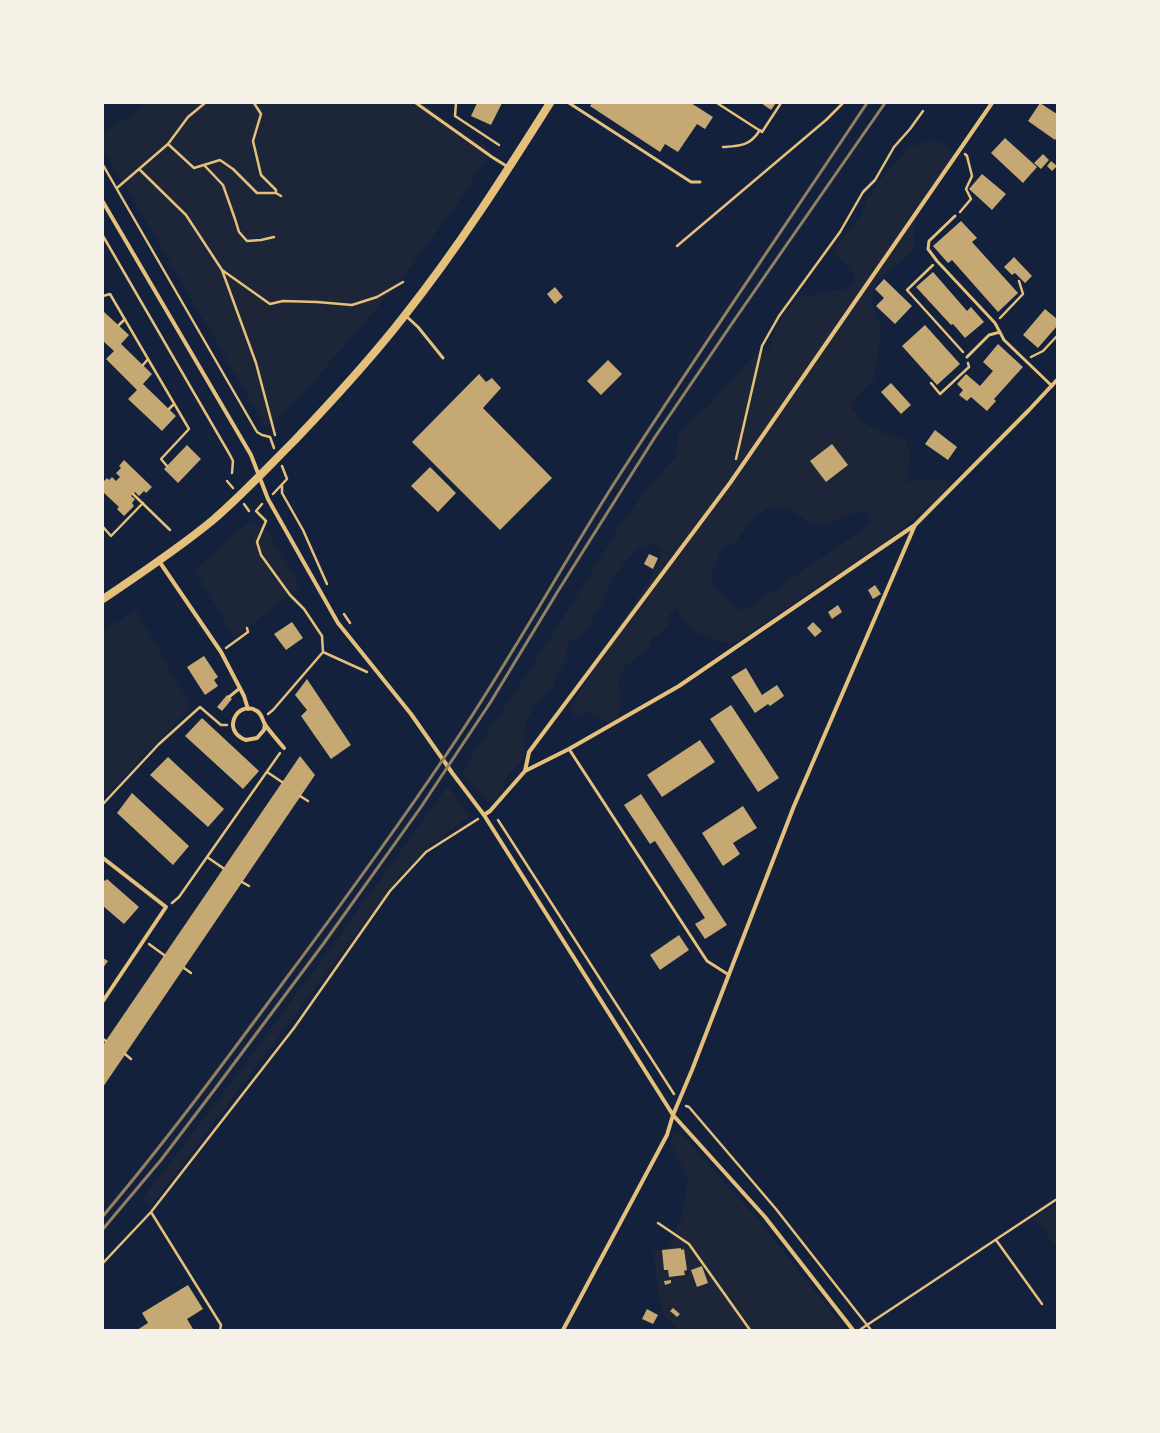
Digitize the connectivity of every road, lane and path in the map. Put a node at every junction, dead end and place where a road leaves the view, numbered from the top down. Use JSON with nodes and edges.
{"nodes":[{"id":1,"x":205,"y":103,"type":"edge"},
{"id":2,"x":254,"y":103,"type":"edge"},
{"id":3,"x":416,"y":103,"type":"edge"},
{"id":4,"x":456,"y":103,"type":"edge"},
{"id":5,"x":550,"y":103,"type":"edge"},
{"id":6,"x":568,"y":103,"type":"edge"},
{"id":7,"x":717,"y":103,"type":"edge"},
{"id":8,"x":781,"y":103,"type":"edge"},
{"id":9,"x":843,"y":103,"type":"edge"},
{"id":10,"x":992,"y":103,"type":"edge"},
{"id":11,"x":923,"y":111,"type":"dead end"},
{"id":12,"x":760,"y":130,"type":"junction"},
{"id":13,"x":168,"y":144,"type":"junction"},
{"id":14,"x":499,"y":145,"type":"dead end"},
{"id":15,"x":723,"y":147,"type":"dead end"},
{"id":16,"x":960,"y":150,"type":"junction"},
{"id":17,"x":103,"y":165,"type":"edge"},
{"id":18,"x":204,"y":165,"type":"junction"},
{"id":19,"x":509,"y":168,"type":"junction"},
{"id":20,"x":139,"y":169,"type":"junction"},
{"id":21,"x":700,"y":182,"type":"dead end"},
{"id":22,"x":117,"y":188,"type":"junction"},
{"id":23,"x":276,"y":193,"type":"junction"},
{"id":24,"x":281,"y":196,"type":"dead end"},
{"id":25,"x":103,"y":202,"type":"edge"},
{"id":26,"x":955,"y":216,"type":"joint"},
{"id":27,"x":103,"y":236,"type":"edge"},
{"id":28,"x":274,"y":237,"type":"dead end"},
{"id":29,"x":677,"y":246,"type":"dead end"},
{"id":30,"x":937,"y":261,"type":"junction"},
{"id":31,"x":222,"y":270,"type":"junction"},
{"id":32,"x":1019,"y":281,"type":"dead end"},
{"id":33,"x":403,"y":282,"type":"dead end"},
{"id":34,"x":103,"y":296,"type":"edge"},
{"id":35,"x":405,"y":315,"type":"junction"},
{"id":36,"x":124,"y":319,"type":"junction"},
{"id":37,"x":995,"y":323,"type":"junction"},
{"id":38,"x":119,"y":325,"type":"dead end"},
{"id":39,"x":1000,"y":332,"type":"junction"},
{"id":40,"x":1057,"y":336,"type":"edge"},
{"id":41,"x":967,"y":357,"type":"junction"},
{"id":42,"x":443,"y":358,"type":"dead end"},
{"id":43,"x":148,"y":360,"type":"junction"},
{"id":44,"x":1025,"y":360,"type":"junction"},
{"id":45,"x":143,"y":365,"type":"dead end"},
{"id":46,"x":1057,"y":380,"type":"edge"},
{"id":47,"x":931,"y":384,"type":"dead end"},
{"id":48,"x":1052,"y":386,"type":"junction"},
{"id":49,"x":174,"y":404,"type":"junction"},
{"id":50,"x":169,"y":409,"type":"dead end"},
{"id":51,"x":275,"y":435,"type":"dead end"},
{"id":52,"x":270,"y":437,"type":"dead end"},
{"id":53,"x":736,"y":460,"type":"dead end"},
{"id":54,"x":167,"y":466,"type":"dead end"},
{"id":55,"x":232,"y":474,"type":"dead end"},
{"id":56,"x":260,"y":477,"type":"junction"},
{"id":57,"x":282,"y":486,"type":"dead end"},
{"id":58,"x":133,"y":494,"type":"dead end"},
{"id":59,"x":143,"y":503,"type":"junction"},
{"id":60,"x":256,"y":511,"type":"dead end"},
{"id":61,"x":915,"y":525,"type":"junction"},
{"id":62,"x":103,"y":527,"type":"edge"},
{"id":63,"x":170,"y":530,"type":"dead end"},
{"id":64,"x":159,"y":561,"type":"junction"},
{"id":65,"x":328,"y":586,"type":"dead end"},
{"id":66,"x":103,"y":599,"type":"edge"},
{"id":67,"x":342,"y":611,"type":"dead end"},
{"id":68,"x":353,"y":627,"type":"dead end"},
{"id":69,"x":247,"y":628,"type":"dead end"},
{"id":70,"x":221,"y":652,"type":"junction"},
{"id":71,"x":323,"y":652,"type":"junction"},
{"id":72,"x":377,"y":671,"type":"junction"},
{"id":73,"x":240,"y":688,"type":"junction"},
{"id":74,"x":229,"y":697,"type":"dead end"},
{"id":75,"x":248,"y":709,"type":"junction"},
{"id":76,"x":263,"y":718,"type":"junction"},
{"id":77,"x":265,"y":724,"type":"junction"},
{"id":78,"x":233,"y":725,"type":"junction"},
{"id":79,"x":284,"y":748,"type":"joint"},
{"id":80,"x":569,"y":749,"type":"junction"},
{"id":81,"x":525,"y":771,"type":"junction"},
{"id":82,"x":267,"y":772,"type":"junction"},
{"id":83,"x":282,"y":782,"type":"dead end"},
{"id":84,"x":300,"y":796,"type":"dead end"},
{"id":85,"x":308,"y":801,"type":"dead end"},
{"id":86,"x":103,"y":804,"type":"edge"},
{"id":87,"x":490,"y":810,"type":"junction"},
{"id":88,"x":484,"y":815,"type":"junction"},
{"id":89,"x":207,"y":857,"type":"junction"},
{"id":90,"x":103,"y":858,"type":"edge"},
{"id":91,"x":223,"y":868,"type":"dead end"},
{"id":92,"x":242,"y":882,"type":"dead end"},
{"id":93,"x":249,"y":886,"type":"dead end"},
{"id":94,"x":166,"y":907,"type":"junction"},
{"id":95,"x":143,"y":940,"type":"junction"},
{"id":96,"x":164,"y":955,"type":"dead end"},
{"id":97,"x":184,"y":968,"type":"dead end"},
{"id":98,"x":191,"y":973,"type":"dead end"},
{"id":99,"x":729,"y":975,"type":"junction"},
{"id":100,"x":103,"y":1001,"type":"edge"},
{"id":101,"x":125,"y":1054,"type":"dead end"},
{"id":102,"x":131,"y":1059,"type":"dead end"},
{"id":103,"x":679,"y":1102,"type":"junction"},
{"id":104,"x":673,"y":1115,"type":"junction"},
{"id":105,"x":1057,"y":1199,"type":"edge"},
{"id":106,"x":151,"y":1212,"type":"junction"},
{"id":107,"x":658,"y":1223,"type":"dead end"},
{"id":108,"x":996,"y":1240,"type":"junction"},
{"id":109,"x":103,"y":1263,"type":"edge"},
{"id":110,"x":1042,"y":1304,"type":"dead end"},
{"id":111,"x":867,"y":1325,"type":"junction"},
{"id":112,"x":220,"y":1330,"type":"edge"},
{"id":113,"x":563,"y":1330,"type":"edge"},
{"id":114,"x":750,"y":1330,"type":"edge"},
{"id":115,"x":853,"y":1330,"type":"edge"},
{"id":116,"x":859,"y":1330,"type":"edge"},
{"id":117,"x":871,"y":1330,"type":"edge"}],
"edges":[{"from":1,"to":13,"type":"path"},
{"from":2,"to":23,"type":"path"},
{"from":3,"to":19,"type":"lane"},
{"from":4,"to":14,"type":"path"},
{"from":5,"to":19,"type":"main road"},
{"from":6,"to":21,"type":"lane"},
{"from":7,"to":12,"type":"path"},
{"from":8,"to":12,"type":"path"},
{"from":9,"to":29,"type":"path"},
{"from":10,"to":16,"type":"street"},
{"from":11,"to":53,"type":"path"},
{"from":12,"to":15,"type":"path"},
{"from":13,"to":18,"type":"path"},
{"from":13,"to":20,"type":"path"},
{"from":16,"to":26,"type":"path"},
{"from":16,"to":81,"type":"street"},
{"from":17,"to":22,"type":"path"},
{"from":18,"to":23,"type":"path"},
{"from":18,"to":28,"type":"path"},
{"from":19,"to":35,"type":"main road"},
{"from":20,"to":22,"type":"path"},
{"from":20,"to":31,"type":"path"},
{"from":22,"to":52,"type":"path"},
{"from":23,"to":24,"type":"path"},
{"from":25,"to":56,"type":"street"},
{"from":26,"to":30,"type":"lane"},
{"from":27,"to":55,"type":"path"},
{"from":30,"to":37,"type":"lane"},
{"from":30,"to":41,"type":"path"},
{"from":31,"to":33,"type":"path"},
{"from":31,"to":51,"type":"path"},
{"from":32,"to":37,"type":"path"},
{"from":34,"to":36,"type":"path"},
{"from":35,"to":42,"type":"lane"},
{"from":35,"to":56,"type":"main road"},
{"from":36,"to":38,"type":"path"},
{"from":36,"to":43,"type":"path"},
{"from":37,"to":39,"type":"lane"},
{"from":39,"to":41,"type":"lane"},
{"from":39,"to":44,"type":"lane"},
{"from":40,"to":44,"type":"path"},
{"from":41,"to":47,"type":"path"},
{"from":43,"to":45,"type":"path"},
{"from":43,"to":49,"type":"path"},
{"from":44,"to":48,"type":"lane"},
{"from":46,"to":48,"type":"street"},
{"from":48,"to":61,"type":"street"},
{"from":49,"to":50,"type":"path"},
{"from":49,"to":54,"type":"path"},
{"from":56,"to":64,"type":"main road"},
{"from":56,"to":72,"type":"street"},
{"from":57,"to":65,"type":"path"},
{"from":58,"to":59,"type":"path"},
{"from":59,"to":62,"type":"path"},
{"from":59,"to":63,"type":"path"},
{"from":60,"to":71,"type":"path"},
{"from":61,"to":80,"type":"street"},
{"from":61,"to":99,"type":"street"},
{"from":64,"to":66,"type":"main road"},
{"from":64,"to":70,"type":"street"},
{"from":67,"to":68,"type":"path"},
{"from":69,"to":70,"type":"path"},
{"from":70,"to":73,"type":"street"},
{"from":71,"to":72,"type":"path"},
{"from":71,"to":76,"type":"path"},
{"from":72,"to":88,"type":"street"},
{"from":73,"to":74,"type":"lane"},
{"from":73,"to":75,"type":"street"},
{"from":75,"to":76,"type":"street"},
{"from":75,"to":78,"type":"street"},
{"from":76,"to":77,"type":"street"},
{"from":77,"to":78,"type":"street"},
{"from":77,"to":79,"type":"street"},
{"from":78,"to":86,"type":"path"},
{"from":79,"to":82,"type":"path"},
{"from":80,"to":81,"type":"street"},
{"from":80,"to":99,"type":"lane"},
{"from":81,"to":87,"type":"street"},
{"from":82,"to":83,"type":"path"},
{"from":82,"to":89,"type":"path"},
{"from":84,"to":85,"type":"path"},
{"from":87,"to":88,"type":"street"},
{"from":87,"to":103,"type":"path"},
{"from":88,"to":104,"type":"street"},
{"from":88,"to":106,"type":"path"},
{"from":89,"to":91,"type":"path"},
{"from":89,"to":94,"type":"path"},
{"from":90,"to":94,"type":"street"},
{"from":92,"to":93,"type":"path"},
{"from":94,"to":95,"type":"street"},
{"from":95,"to":96,"type":"path"},
{"from":95,"to":100,"type":"street"},
{"from":97,"to":98,"type":"path"},
{"from":99,"to":103,"type":"street"},
{"from":101,"to":102,"type":"path"},
{"from":103,"to":104,"type":"street"},
{"from":103,"to":111,"type":"path"},
{"from":104,"to":113,"type":"street"},
{"from":104,"to":115,"type":"street"},
{"from":105,"to":108,"type":"path"},
{"from":106,"to":109,"type":"path"},
{"from":106,"to":112,"type":"path"},
{"from":107,"to":114,"type":"path"},
{"from":108,"to":110,"type":"path"},
{"from":108,"to":111,"type":"path"},
{"from":111,"to":116,"type":"path"},
{"from":111,"to":117,"type":"path"}]}
